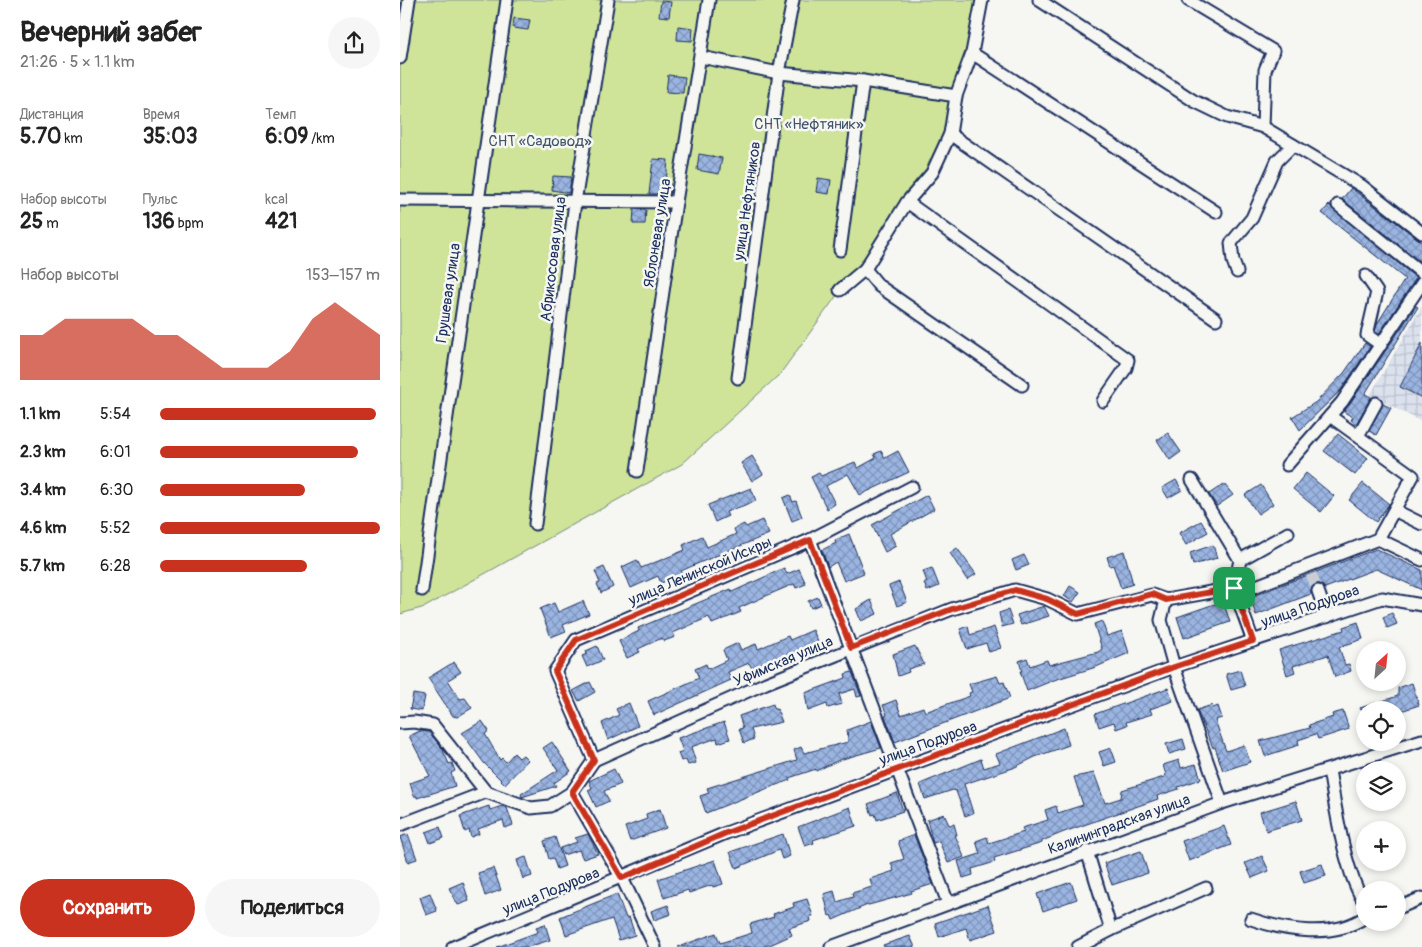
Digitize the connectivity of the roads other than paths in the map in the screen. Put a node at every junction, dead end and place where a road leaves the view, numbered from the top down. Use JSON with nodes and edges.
{"nodes":[{"id":1,"x":409,"y":0,"type":"edge"},
{"id":2,"x":507,"y":0,"type":"edge"},
{"id":3,"x":608,"y":0,"type":"edge"},
{"id":4,"x":709,"y":0,"type":"edge"},
{"id":5,"x":793,"y":0,"type":"edge"},
{"id":6,"x":982,"y":0,"type":"edge"},
{"id":7,"x":1039,"y":0,"type":"edge"},
{"id":8,"x":1188,"y":0,"type":"edge"},
{"id":9,"x":972,"y":53,"type":"junction"},
{"id":10,"x":702,"y":57,"type":"junction"},
{"id":11,"x":400,"y":58,"type":"edge"},
{"id":12,"x":780,"y":73,"type":"junction"},
{"id":13,"x":863,"y":81,"type":"junction"},
{"id":14,"x":956,"y":96,"type":"junction"},
{"id":15,"x":1263,"y":127,"type":"junction"},
{"id":16,"x":950,"y":134,"type":"junction"},
{"id":17,"x":1294,"y":145,"type":"junction"},
{"id":18,"x":400,"y":200,"type":"edge"},
{"id":19,"x":476,"y":202,"type":"junction"},
{"id":20,"x":575,"y":202,"type":"junction"},
{"id":21,"x":676,"y":202,"type":"junction"},
{"id":22,"x":908,"y":202,"type":"junction"},
{"id":23,"x":1338,"y":205,"type":"dead end"},
{"id":24,"x":1216,"y":212,"type":"dead end"},
{"id":25,"x":1422,"y":233,"type":"edge"},
{"id":26,"x":840,"y":250,"type":"dead end"},
{"id":27,"x":865,"y":269,"type":"junction"},
{"id":28,"x":1238,"y":272,"type":"dead end"},
{"id":29,"x":1422,"y":273,"type":"edge"},
{"id":30,"x":1366,"y":276,"type":"dead end"},
{"id":31,"x":1422,"y":283,"type":"edge"},
{"id":32,"x":840,"y":290,"type":"dead end"},
{"id":33,"x":1216,"y":319,"type":"dead end"},
{"id":34,"x":1381,"y":345,"type":"junction"},
{"id":35,"x":738,"y":378,"type":"dead end"},
{"id":36,"x":1022,"y":385,"type":"dead end"},
{"id":37,"x":1103,"y":401,"type":"dead end"},
{"id":38,"x":1376,"y":403,"type":"dead end"},
{"id":39,"x":1330,"y":416,"type":"junction"},
{"id":40,"x":1358,"y":436,"type":"junction"},
{"id":41,"x":1287,"y":465,"type":"dead end"},
{"id":42,"x":637,"y":471,"type":"dead end"},
{"id":43,"x":1192,"y":480,"type":"dead end"},
{"id":44,"x":912,"y":487,"type":"dead end"},
{"id":45,"x":1396,"y":511,"type":"junction"},
{"id":46,"x":534,"y":524,"type":"dead end"},
{"id":47,"x":1422,"y":524,"type":"edge"},
{"id":48,"x":1288,"y":533,"type":"dead end"},
{"id":49,"x":1378,"y":539,"type":"junction"},
{"id":50,"x":810,"y":540,"type":"junction"},
{"id":51,"x":1240,"y":560,"type":"junction"},
{"id":52,"x":1422,"y":560,"type":"edge"},
{"id":53,"x":1234,"y":588,"type":"junction"},
{"id":54,"x":422,"y":590,"type":"dead end"},
{"id":55,"x":1318,"y":591,"type":"tunnel mouth"},
{"id":56,"x":1166,"y":600,"type":"junction"},
{"id":57,"x":1422,"y":605,"type":"edge"},
{"id":58,"x":1327,"y":617,"type":"junction"},
{"id":59,"x":1253,"y":641,"type":"junction"},
{"id":60,"x":851,"y":648,"type":"junction"},
{"id":61,"x":1174,"y":667,"type":"junction"},
{"id":62,"x":400,"y":723,"type":"edge"},
{"id":63,"x":1422,"y":740,"type":"edge"},
{"id":64,"x":594,"y":760,"type":"junction"},
{"id":65,"x":898,"y":770,"type":"junction"},
{"id":66,"x":1329,"y":770,"type":"junction"},
{"id":67,"x":486,"y":792,"type":"junction"},
{"id":68,"x":572,"y":792,"type":"junction"},
{"id":69,"x":1222,"y":802,"type":"junction"},
{"id":70,"x":400,"y":825,"type":"edge"},
{"id":71,"x":1087,"y":851,"type":"junction"},
{"id":72,"x":622,"y":878,"type":"junction"},
{"id":73,"x":1356,"y":883,"type":"edge"},
{"id":74,"x":1206,"y":888,"type":"dead end"},
{"id":75,"x":1422,"y":898,"type":"edge"},
{"id":76,"x":948,"y":903,"type":"junction"},
{"id":77,"x":1406,"y":905,"type":"edge"},
{"id":78,"x":1251,"y":919,"type":"dead end"},
{"id":79,"x":1356,"y":923,"type":"edge"},
{"id":80,"x":1111,"y":930,"type":"junction"},
{"id":81,"x":843,"y":945,"type":"edge"},
{"id":82,"x":453,"y":947,"type":"edge"},
{"id":83,"x":655,"y":947,"type":"edge"},
{"id":84,"x":831,"y":947,"type":"edge"},
{"id":85,"x":1078,"y":947,"type":"edge"}],
"edges":[{"from":1,"to":11,"type":"street"},
{"from":2,"to":19,"type":"street","name":"Грушевая улица"},
{"from":3,"to":20,"type":"street","name":"Абрикосовая улица"},
{"from":4,"to":10,"type":"street","name":"Яблоневая улица"},
{"from":5,"to":12,"type":"street","name":"улица Нефтяников"},
{"from":6,"to":9,"type":"street"},
{"from":7,"to":15,"type":"street"},
{"from":8,"to":15,"type":"street"},
{"from":9,"to":14,"type":"street"},
{"from":9,"to":24,"type":"street"},
{"from":10,"to":12,"type":"street"},
{"from":10,"to":21,"type":"street","name":"Яблоневая улица"},
{"from":12,"to":13,"type":"street"},
{"from":12,"to":35,"type":"street","name":"улица Нефтяников"},
{"from":13,"to":14,"type":"street"},
{"from":13,"to":26,"type":"street"},
{"from":14,"to":16,"type":"street"},
{"from":15,"to":17,"type":"street"},
{"from":16,"to":22,"type":"street"},
{"from":16,"to":33,"type":"street"},
{"from":17,"to":25,"type":"street"},
{"from":17,"to":28,"type":"street"},
{"from":18,"to":19,"type":"street"},
{"from":19,"to":20,"type":"street"},
{"from":19,"to":54,"type":"street","name":"Грушевая улица"},
{"from":20,"to":21,"type":"street"},
{"from":20,"to":46,"type":"street","name":"Абрикосовая улица"},
{"from":21,"to":42,"type":"street","name":"Яблоневая улица"},
{"from":22,"to":27,"type":"street"},
{"from":22,"to":37,"type":"street"},
{"from":23,"to":29,"type":"street"},
{"from":27,"to":32,"type":"street"},
{"from":27,"to":36,"type":"street"},
{"from":30,"to":34,"type":"street"},
{"from":31,"to":34,"type":"street"},
{"from":34,"to":39,"type":"street"},
{"from":38,"to":40,"type":"street"},
{"from":39,"to":40,"type":"street"},
{"from":39,"to":41,"type":"street"},
{"from":40,"to":45,"type":"street"},
{"from":43,"to":51,"type":"street"},
{"from":44,"to":50,"type":"street","name":"улица Ленинской Искры"},
{"from":45,"to":47,"type":"street"},
{"from":45,"to":49,"type":"street"},
{"from":48,"to":51,"type":"street"},
{"from":49,"to":52,"type":"street"},
{"from":49,"to":53,"type":"street","name":"Уфимская улица"},
{"from":50,"to":60,"type":"street"},
{"from":50,"to":64,"type":"street","name":"улица Ленинской Искры"},
{"from":51,"to":53,"type":"street"},
{"from":53,"to":56,"type":"street","name":"Уфимская улица"},
{"from":53,"to":59,"type":"street"},
{"from":55,"to":58,"type":"street"},
{"from":56,"to":60,"type":"street","name":"Уфимская улица"},
{"from":56,"to":61,"type":"street"},
{"from":57,"to":58,"type":"street","name":"улица Подурова"},
{"from":58,"to":59,"type":"street","name":"улица Подурова"},
{"from":59,"to":61,"type":"street","name":"улица Подурова"},
{"from":60,"to":64,"type":"street","name":"Уфимская улица"},
{"from":60,"to":65,"type":"street"},
{"from":61,"to":65,"type":"street","name":"улица Подурова"},
{"from":61,"to":69,"type":"street"},
{"from":62,"to":67,"type":"street"},
{"from":63,"to":66,"type":"street","name":"Калининградская улица"},
{"from":64,"to":68,"type":"street"},
{"from":65,"to":72,"type":"street","name":"улица Подурова"},
{"from":65,"to":76,"type":"street"},
{"from":66,"to":69,"type":"street","name":"Калининградская улица"},
{"from":66,"to":73,"type":"street"},
{"from":67,"to":68,"type":"street"},
{"from":67,"to":70,"type":"street"},
{"from":68,"to":72,"type":"street"},
{"from":69,"to":71,"type":"street","name":"Калининградская улица"},
{"from":71,"to":76,"type":"street","name":"Калининградская улица"},
{"from":71,"to":80,"type":"street"},
{"from":72,"to":82,"type":"street","name":"улица Подурова"},
{"from":72,"to":83,"type":"street"},
{"from":74,"to":80,"type":"street"},
{"from":75,"to":77,"type":"street"},
{"from":76,"to":81,"type":"street","name":"Калининградская улица"},
{"from":78,"to":79,"type":"street"},
{"from":80,"to":85,"type":"street"},
{"from":81,"to":84,"type":"street","name":"Калининградская улица"}]}
